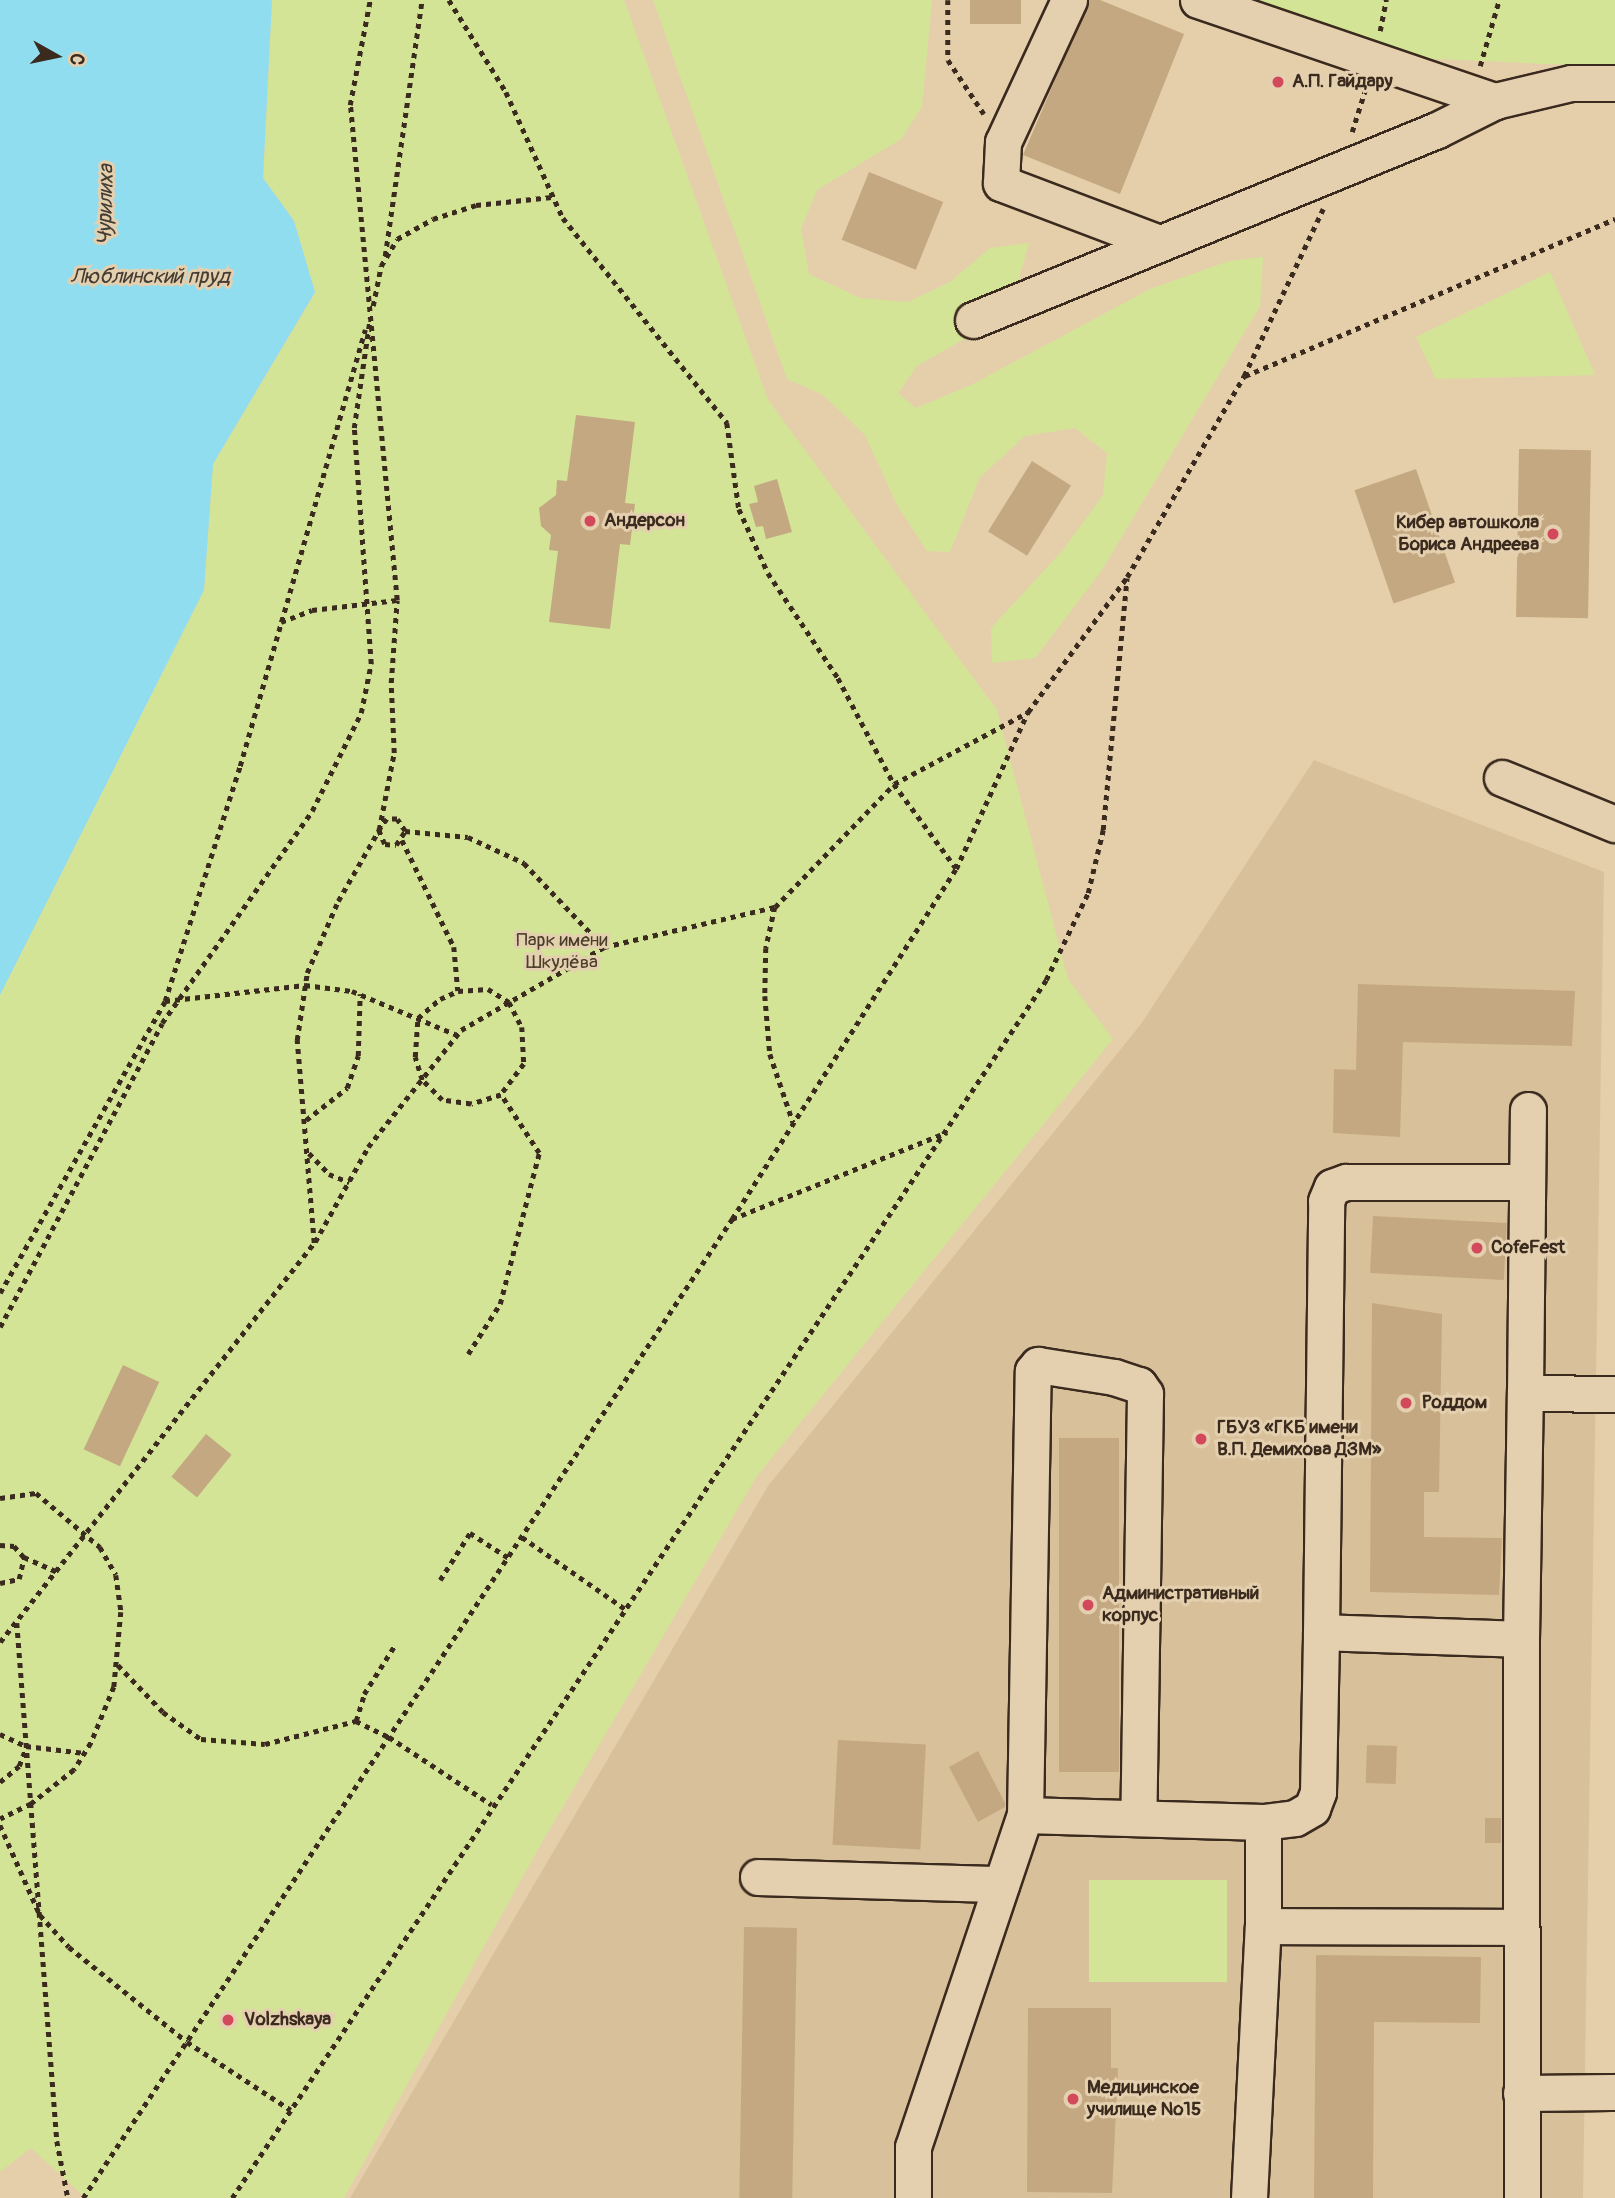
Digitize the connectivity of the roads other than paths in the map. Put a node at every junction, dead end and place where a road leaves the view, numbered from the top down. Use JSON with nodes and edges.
{"nodes":[{"id":1,"x":1069,"y":0,"type":"edge"},
{"id":2,"x":1198,"y":0,"type":"edge"},
{"id":3,"x":1615,"y":83,"type":"edge"},
{"id":4,"x":1483,"y":97,"type":"junction"},
{"id":5,"x":1159,"y":243,"type":"junction"},
{"id":6,"x":973,"y":320,"type":"dead end"},
{"id":7,"x":1502,"y":778,"type":"dead end"},
{"id":8,"x":1615,"y":824,"type":"edge"},
{"id":9,"x":1528,"y":1110,"type":"dead end"},
{"id":10,"x":1527,"y":1182,"type":"junction"},
{"id":11,"x":1525,"y":1393,"type":"junction"},
{"id":12,"x":1615,"y":1394,"type":"edge"},
{"id":13,"x":1321,"y":1632,"type":"junction"},
{"id":14,"x":1521,"y":1639,"type":"junction"},
{"id":15,"x":1025,"y":1815,"type":"junction"},
{"id":16,"x":1138,"y":1818,"type":"junction"},
{"id":17,"x":1263,"y":1822,"type":"junction"},
{"id":18,"x":758,"y":1877,"type":"dead end"},
{"id":19,"x":1001,"y":1884,"type":"junction"},
{"id":20,"x":1263,"y":1926,"type":"junction"},
{"id":21,"x":1521,"y":1927,"type":"junction"},
{"id":22,"x":1615,"y":2092,"type":"edge"},
{"id":23,"x":1521,"y":2093,"type":"junction"},
{"id":24,"x":913,"y":2198,"type":"edge"},
{"id":25,"x":1249,"y":2198,"type":"edge"},
{"id":26,"x":1522,"y":2198,"type":"edge"}],
"edges":[{"from":1,"to":5,"type":"lane"},
{"from":2,"to":4,"type":"lane"},
{"from":3,"to":4,"type":"lane"},
{"from":4,"to":5,"type":"lane"},
{"from":5,"to":6,"type":"lane"},
{"from":7,"to":8,"type":"lane"},
{"from":9,"to":10,"type":"lane"},
{"from":10,"to":11,"type":"lane"},
{"from":10,"to":13,"type":"lane"},
{"from":11,"to":12,"type":"lane"},
{"from":11,"to":14,"type":"lane"},
{"from":13,"to":14,"type":"lane"},
{"from":13,"to":17,"type":"lane"},
{"from":14,"to":21,"type":"lane"},
{"from":15,"to":16,"type":"lane"},
{"from":15,"to":16,"type":"lane"},
{"from":15,"to":19,"type":"lane"},
{"from":16,"to":17,"type":"lane"},
{"from":17,"to":20,"type":"lane"},
{"from":18,"to":19,"type":"lane"},
{"from":19,"to":24,"type":"lane"},
{"from":20,"to":21,"type":"lane"},
{"from":20,"to":25,"type":"lane"},
{"from":21,"to":23,"type":"lane"},
{"from":22,"to":23,"type":"lane"},
{"from":23,"to":26,"type":"lane"}]}
